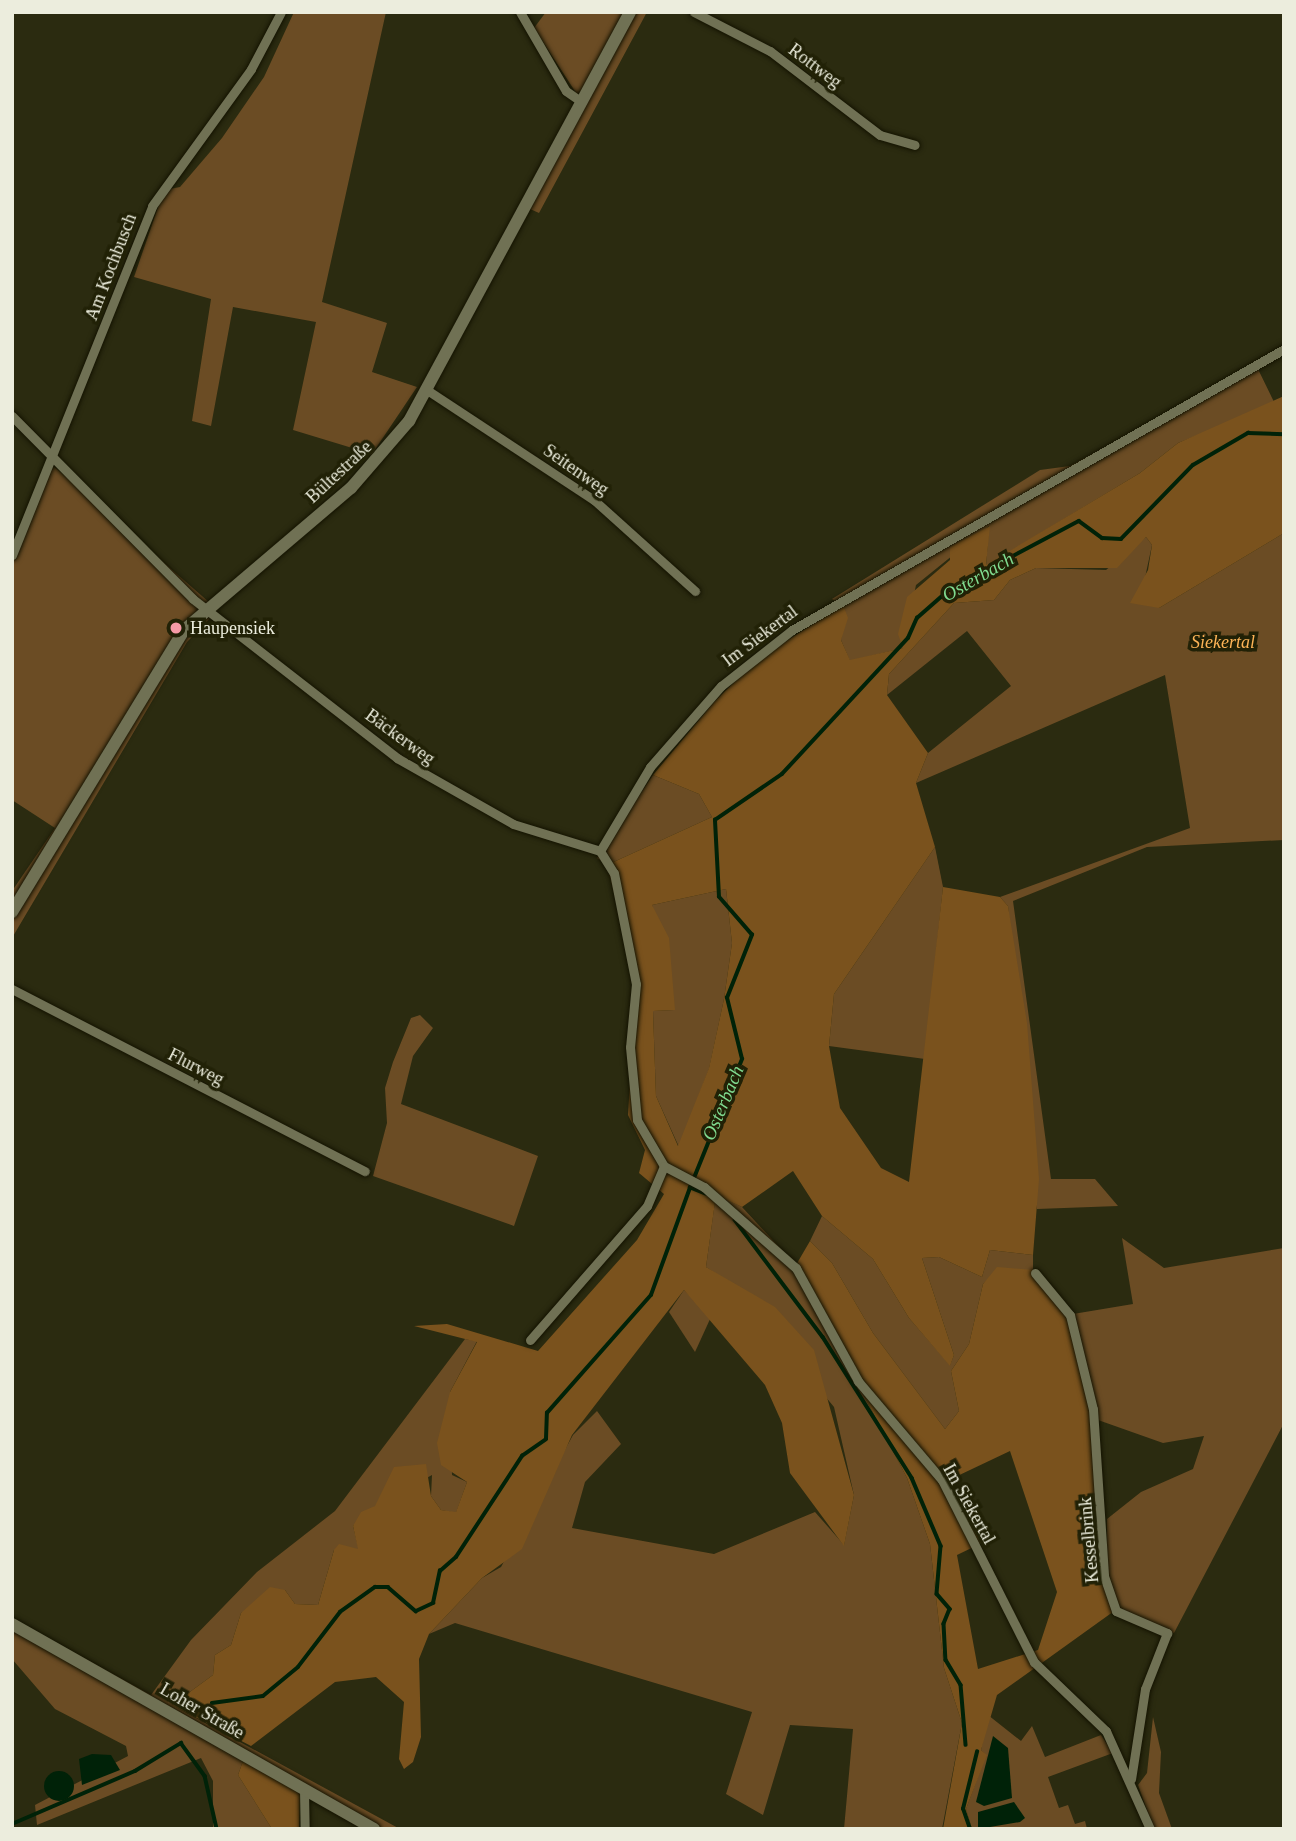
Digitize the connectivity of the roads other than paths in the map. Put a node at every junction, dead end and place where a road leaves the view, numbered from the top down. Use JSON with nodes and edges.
{"nodes":[{"id":1,"x":281,"y":12,"type":"edge"},
{"id":2,"x":520,"y":12,"type":"edge"},
{"id":3,"x":630,"y":12,"type":"edge"},
{"id":4,"x":694,"y":12,"type":"edge"},
{"id":5,"x":582,"y":102,"type":"junction"},
{"id":6,"x":915,"y":145,"type":"dead end"},
{"id":7,"x":1284,"y":349,"type":"edge"},
{"id":8,"x":427,"y":390,"type":"junction"},
{"id":9,"x":12,"y":416,"type":"edge"},
{"id":10,"x":52,"y":457,"type":"junction"},
{"id":11,"x":12,"y":555,"type":"edge"},
{"id":12,"x":695,"y":591,"type":"dead end"},
{"id":13,"x":205,"y":608,"type":"junction"},
{"id":14,"x":600,"y":851,"type":"junction"},
{"id":15,"x":12,"y":912,"type":"edge"},
{"id":16,"x":12,"y":989,"type":"edge"},
{"id":17,"x":664,"y":1166,"type":"junction"},
{"id":18,"x":365,"y":1171,"type":"dead end"},
{"id":19,"x":1035,"y":1273,"type":"dead end"},
{"id":20,"x":530,"y":1340,"type":"dead end"},
{"id":21,"x":12,"y":1624,"type":"edge"},
{"id":22,"x":1131,"y":1779,"type":"junction"},
{"id":23,"x":304,"y":1790,"type":"junction"},
{"id":24,"x":304,"y":1829,"type":"edge"},
{"id":25,"x":374,"y":1829,"type":"edge"},
{"id":26,"x":1150,"y":1829,"type":"edge"}],
"edges":[{"from":1,"to":10,"type":"street","name":"Am Kochbusch"},
{"from":2,"to":5,"type":"street"},
{"from":3,"to":5,"type":"street","name":"Bültestraße"},
{"from":4,"to":6,"type":"street","name":"Rottweg"},
{"from":5,"to":8,"type":"street","name":"Bültestraße"},
{"from":7,"to":14,"type":"street","name":"Im Siekertal"},
{"from":8,"to":12,"type":"street","name":"Seitenweg"},
{"from":8,"to":13,"type":"street","name":"Bültestraße"},
{"from":9,"to":10,"type":"street"},
{"from":10,"to":11,"type":"street","name":"Am Kochbusch"},
{"from":10,"to":13,"type":"street"},
{"from":13,"to":14,"type":"street","name":"Bäckerweg"},
{"from":13,"to":15,"type":"street","name":"Bültestraße"},
{"from":14,"to":17,"type":"street"},
{"from":16,"to":18,"type":"street","name":"Flurweg"},
{"from":17,"to":20,"type":"street"},
{"from":17,"to":22,"type":"street","name":"Im Siekertal"},
{"from":19,"to":22,"type":"street","name":"Kesselbrink"},
{"from":21,"to":23,"type":"street","name":"Loher Straße"},
{"from":22,"to":26,"type":"street","name":"Im Siekertal"},
{"from":23,"to":24,"type":"street"},
{"from":23,"to":25,"type":"street","name":"Loher Straße"}]}
